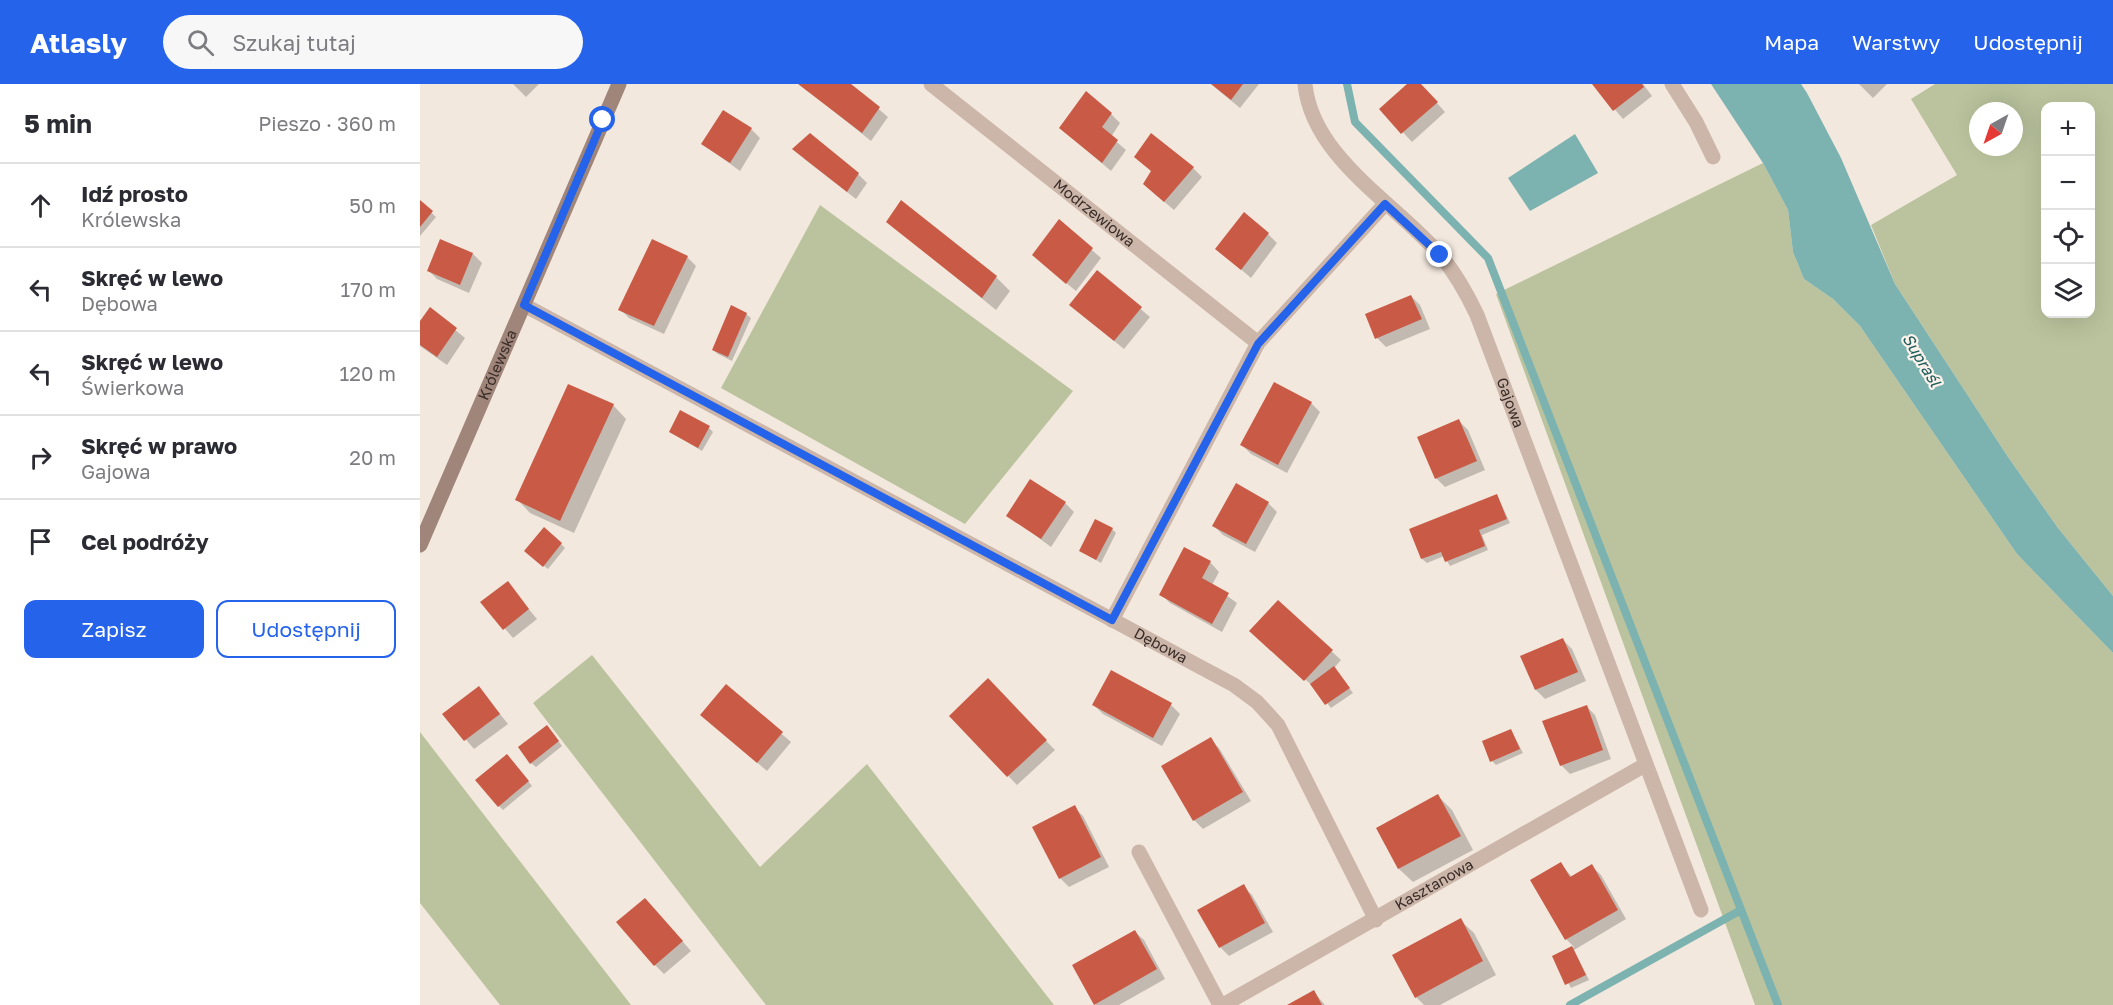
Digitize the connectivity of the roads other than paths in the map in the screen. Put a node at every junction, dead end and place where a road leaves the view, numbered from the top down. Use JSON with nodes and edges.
{"nodes":[{"id":1,"x":619,"y":84,"type":"edge"},
{"id":2,"x":931,"y":84,"type":"edge"},
{"id":3,"x":1305,"y":84,"type":"edge"},
{"id":4,"x":1672,"y":84,"type":"edge"},
{"id":5,"x":1713,"y":158,"type":"dead end"},
{"id":6,"x":1385,"y":204,"type":"junction"},
{"id":7,"x":524,"y":305,"type":"junction"},
{"id":8,"x":1258,"y":344,"type":"junction"},
{"id":9,"x":420,"y":545,"type":"edge"},
{"id":10,"x":1112,"y":620,"type":"junction"},
{"id":11,"x":1645,"y":765,"type":"junction"},
{"id":12,"x":1139,"y":852,"type":"dead end"},
{"id":13,"x":1701,"y":910,"type":"dead end"},
{"id":14,"x":1376,"y":920,"type":"junction"},
{"id":15,"x":1222,"y":1005,"type":"edge"}],
"edges":[{"from":1,"to":7,"type":"street","name":"Królewska"},
{"from":2,"to":8,"type":"street","name":"Modrzewiowa"},
{"from":3,"to":6,"type":"street","name":"Gajowa"},
{"from":4,"to":5,"type":"street"},
{"from":6,"to":8,"type":"street"},
{"from":6,"to":11,"type":"street","name":"Gajowa"},
{"from":7,"to":9,"type":"street","name":"Królewska"},
{"from":7,"to":10,"type":"street","name":"Dębowa"},
{"from":8,"to":10,"type":"street"},
{"from":10,"to":14,"type":"street","name":"Dębowa"},
{"from":11,"to":13,"type":"street","name":"Gajowa"},
{"from":11,"to":14,"type":"street","name":"Kasztanowa"},
{"from":12,"to":15,"type":"street"},
{"from":14,"to":15,"type":"street","name":"Kasztanowa"}]}
